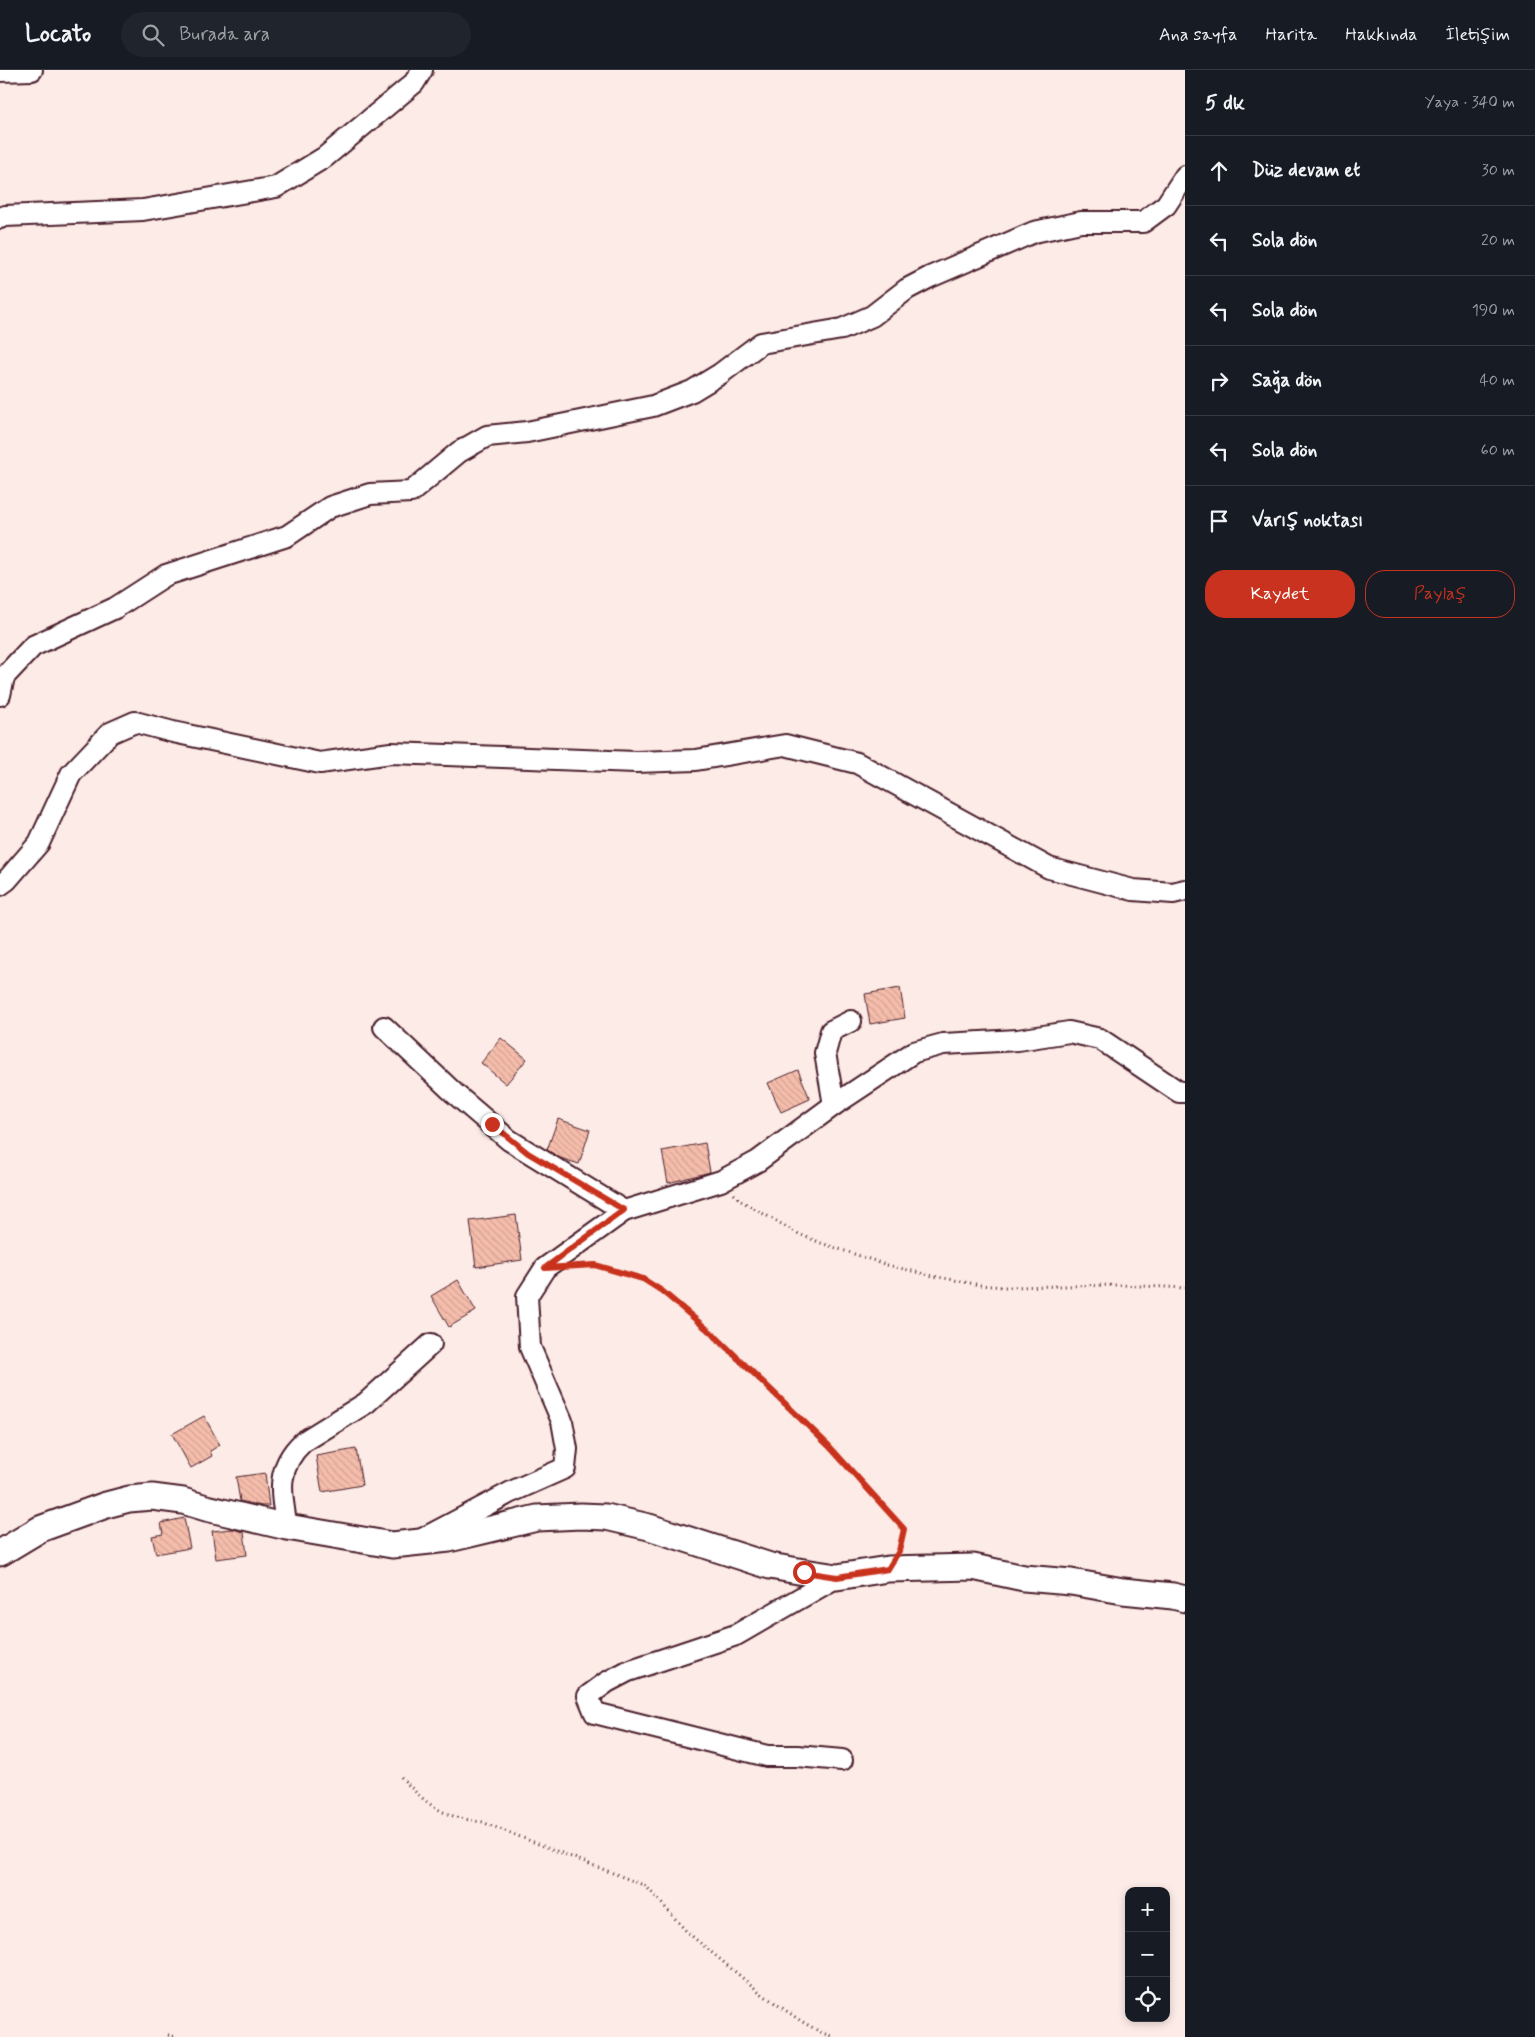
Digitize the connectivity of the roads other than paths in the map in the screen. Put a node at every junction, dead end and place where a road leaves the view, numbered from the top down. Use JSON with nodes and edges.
{"nodes":[{"id":1,"x":32,"y":70,"type":"edge"},
{"id":2,"x":422,"y":70,"type":"edge"},
{"id":3,"x":0,"y":71,"type":"edge"},
{"id":4,"x":1185,"y":176,"type":"edge"},
{"id":5,"x":0,"y":218,"type":"edge"},
{"id":6,"x":0,"y":696,"type":"edge"},
{"id":7,"x":0,"y":885,"type":"edge"},
{"id":8,"x":1185,"y":890,"type":"edge"},
{"id":9,"x":851,"y":1021,"type":"dead end"},
{"id":10,"x":384,"y":1027,"type":"dead end"},
{"id":11,"x":1185,"y":1092,"type":"edge"},
{"id":12,"x":834,"y":1105,"type":"junction"},
{"id":13,"x":624,"y":1210,"type":"junction"},
{"id":14,"x":431,"y":1344,"type":"dead end"},
{"id":15,"x":287,"y":1527,"type":"junction"},
{"id":16,"x":418,"y":1541,"type":"junction"},
{"id":17,"x":0,"y":1552,"type":"edge"},
{"id":18,"x":837,"y":1577,"type":"junction"},
{"id":19,"x":1185,"y":1599,"type":"edge"},
{"id":20,"x":842,"y":1760,"type":"dead end"}],
"edges":[{"from":1,"to":3,"type":"street"},
{"from":2,"to":5,"type":"street"},
{"from":4,"to":6,"type":"street"},
{"from":7,"to":8,"type":"street"},
{"from":9,"to":12,"type":"street"},
{"from":10,"to":13,"type":"street"},
{"from":11,"to":12,"type":"street"},
{"from":12,"to":13,"type":"street"},
{"from":13,"to":16,"type":"street"},
{"from":14,"to":15,"type":"street"},
{"from":15,"to":16,"type":"street"},
{"from":15,"to":17,"type":"street"},
{"from":16,"to":18,"type":"street"},
{"from":18,"to":19,"type":"street"},
{"from":18,"to":20,"type":"street"}]}
